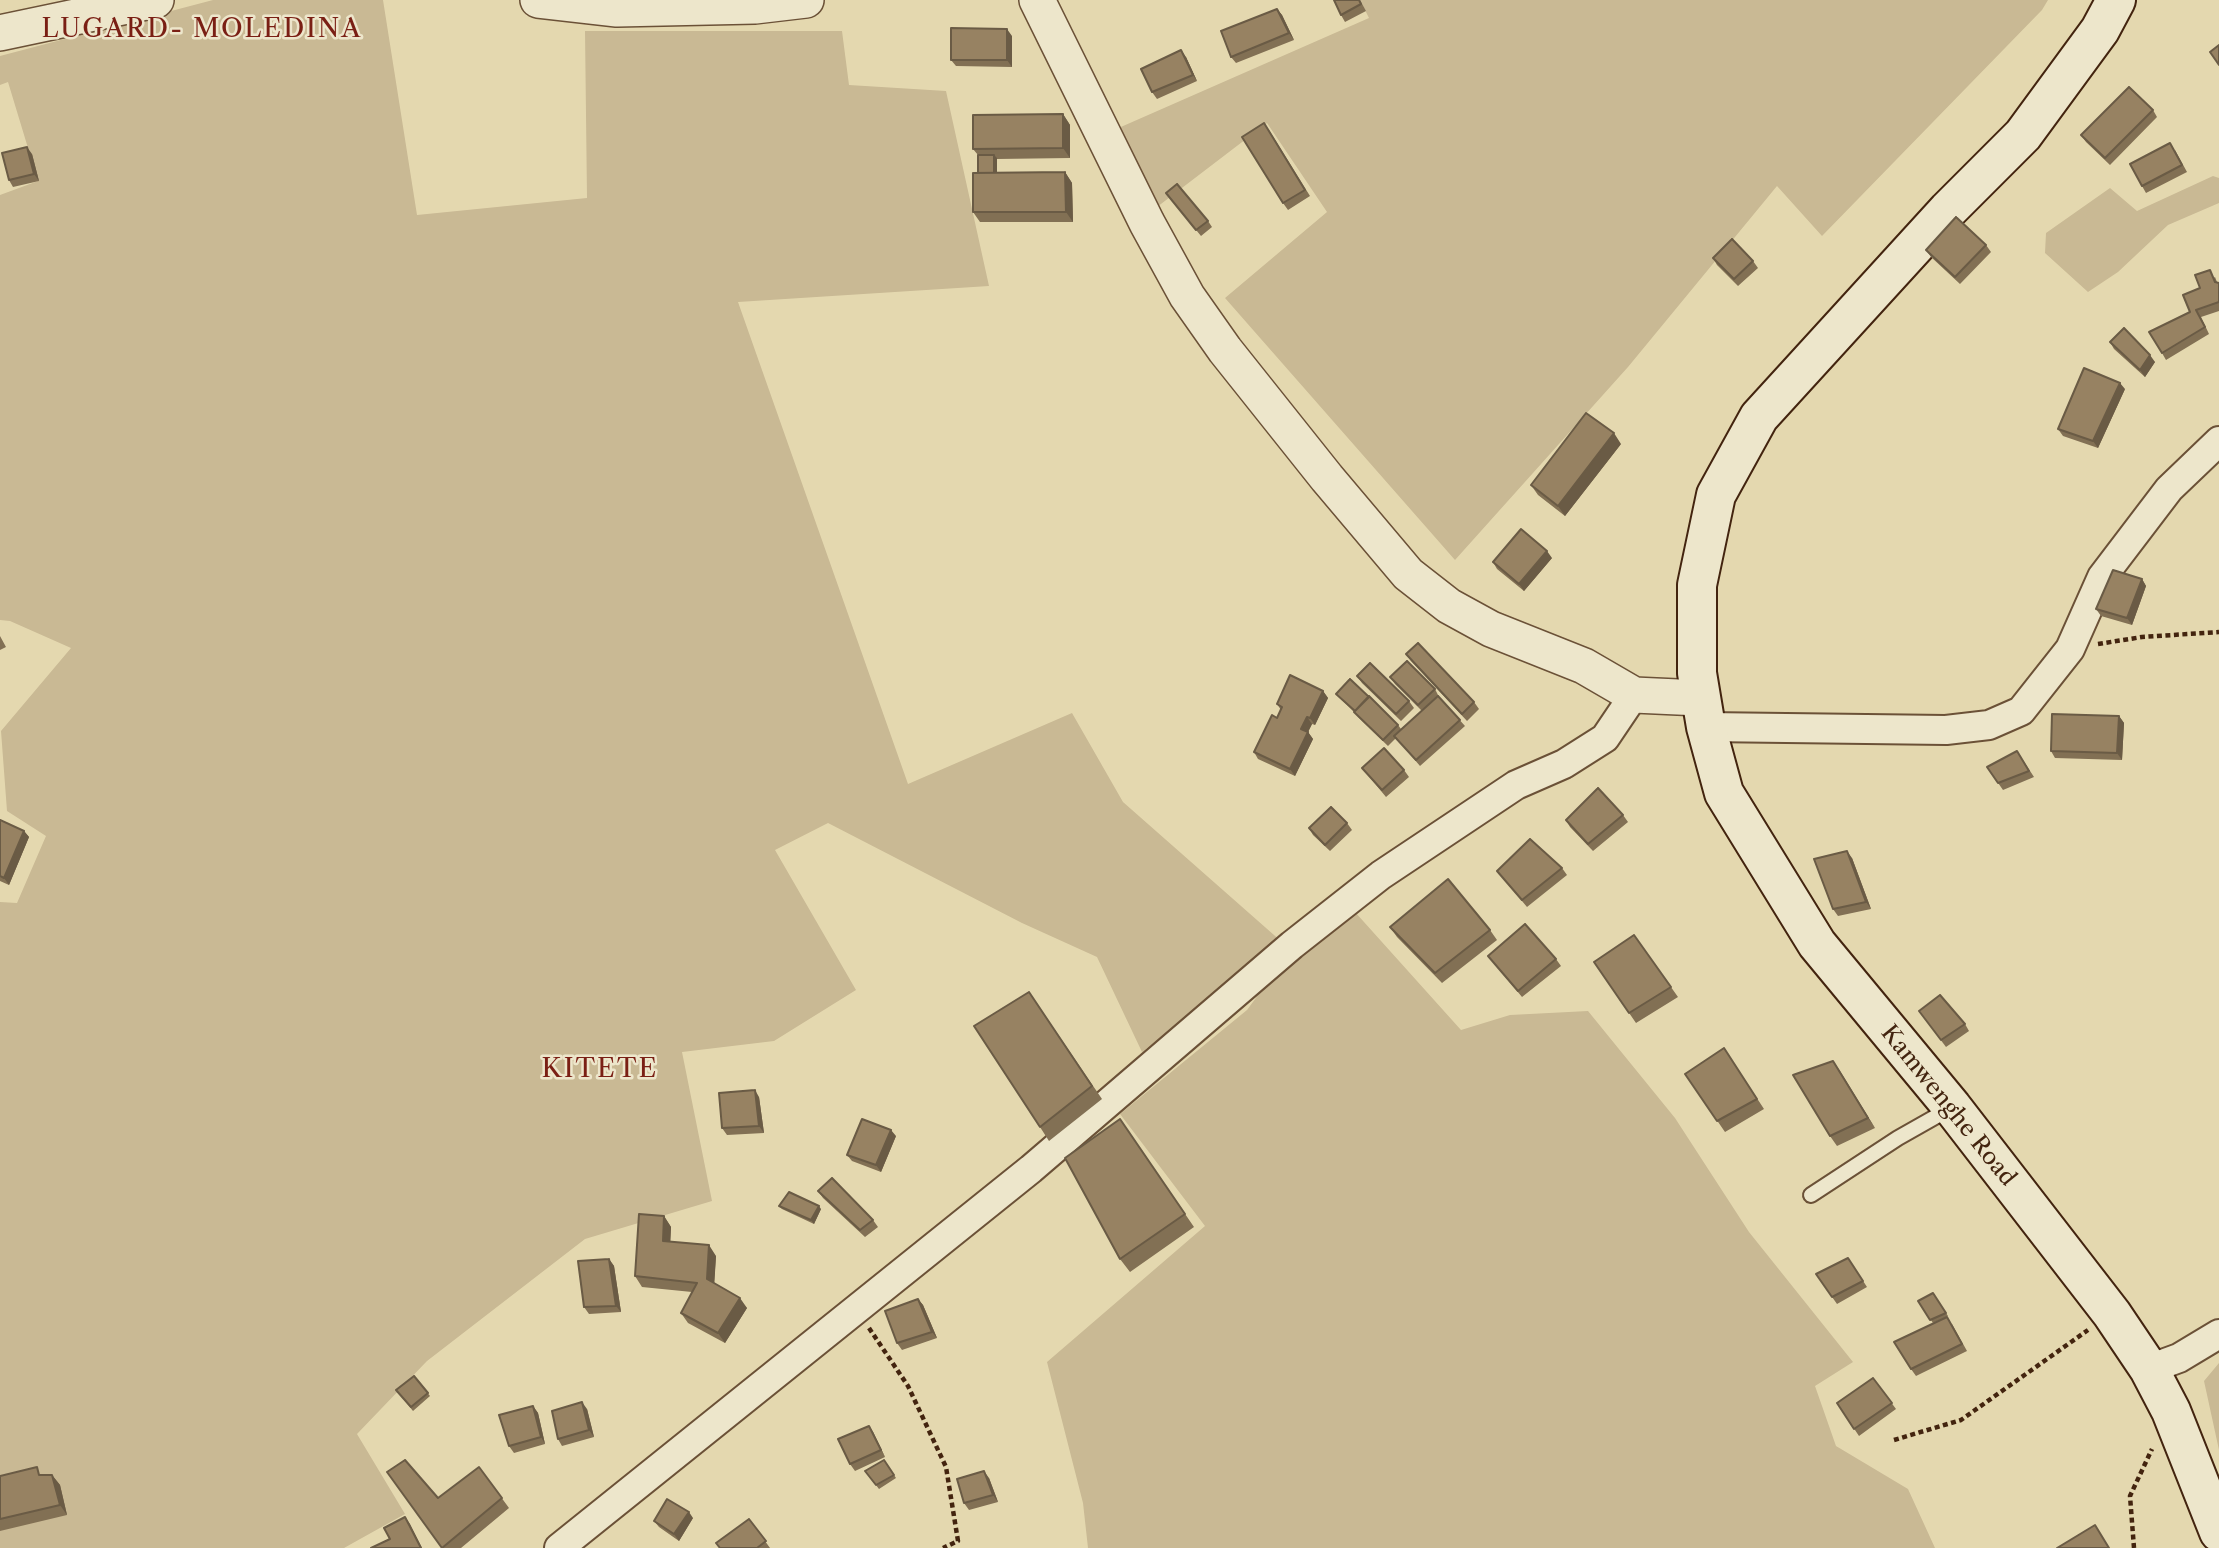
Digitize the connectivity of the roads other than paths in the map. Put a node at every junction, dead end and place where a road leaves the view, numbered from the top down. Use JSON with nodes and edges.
{"nodes":[{"id":1,"x":156,"y":0,"type":"edge"},
{"id":2,"x":538,"y":0,"type":"edge"},
{"id":3,"x":806,"y":0,"type":"edge"},
{"id":4,"x":1037,"y":0,"type":"edge"},
{"id":5,"x":2116,"y":0,"type":"edge"},
{"id":6,"x":0,"y":33,"type":"edge"},
{"id":7,"x":2219,"y":441,"type":"edge"},
{"id":8,"x":1634,"y":695,"type":"junction"},
{"id":9,"x":1701,"y":699,"type":"junction"},
{"id":10,"x":1952,"y":1107,"type":"junction"},
{"id":11,"x":1811,"y":1195,"type":"dead end"},
{"id":12,"x":2219,"y":1334,"type":"edge"},
{"id":13,"x":2149,"y":1369,"type":"junction"},
{"id":14,"x":2219,"y":1532,"type":"edge"},
{"id":15,"x":559,"y":1548,"type":"edge"}],
"edges":[{"from":1,"to":6,"type":"street"},
{"from":2,"to":3,"type":"street"},
{"from":4,"to":8,"type":"street"},
{"from":5,"to":9,"type":"main road","name":"Kamwenghe Road"},
{"from":7,"to":9,"type":"street"},
{"from":8,"to":9,"type":"street"},
{"from":8,"to":15,"type":"street"},
{"from":9,"to":10,"type":"main road","name":"Kamwenghe Road"},
{"from":10,"to":11,"type":"lane"},
{"from":10,"to":13,"type":"main road","name":"Kamwenghe Road"},
{"from":12,"to":13,"type":"street"},
{"from":13,"to":14,"type":"main road","name":"Kamwenghe Road"}]}
